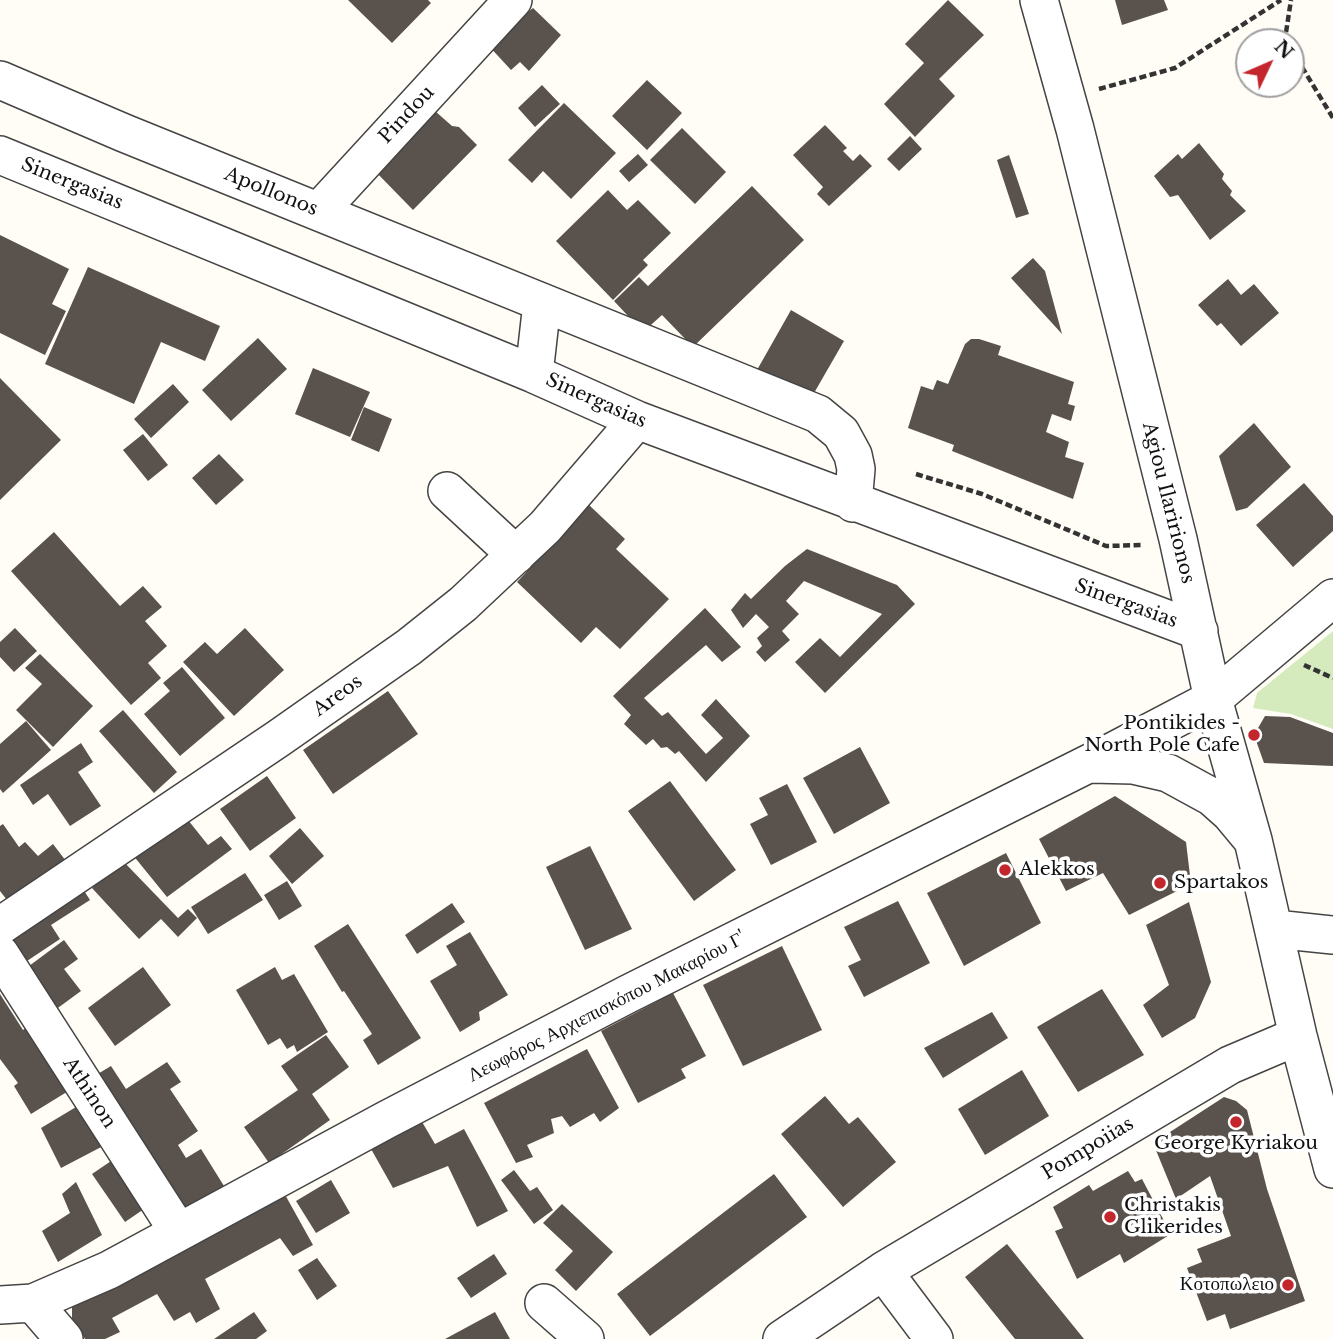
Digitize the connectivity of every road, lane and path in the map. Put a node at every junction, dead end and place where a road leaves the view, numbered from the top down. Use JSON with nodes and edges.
{"nodes":[{"id":1,"x":1039,"y":0,"type":"edge"},
{"id":2,"x":1282,"y":0,"type":"edge"},
{"id":3,"x":1291,"y":0,"type":"edge"},
{"id":4,"x":495,"y":6,"type":"edge"},
{"id":5,"x":1287,"y":28,"type":"edge"},
{"id":6,"x":1305,"y":72,"type":"edge"},
{"id":7,"x":0,"y":80,"type":"edge"},
{"id":8,"x":1066,"y":97,"type":"junction"},
{"id":9,"x":1333,"y":118,"type":"edge"},
{"id":10,"x":0,"y":155,"type":"edge"},
{"id":11,"x":319,"y":211,"type":"junction"},
{"id":12,"x":541,"y":303,"type":"junction"},
{"id":13,"x":534,"y":374,"type":"junction"},
{"id":14,"x":637,"y":420,"type":"junction"},
{"id":15,"x":916,"y":474,"type":"dead end"},
{"id":16,"x":447,"y":491,"type":"dead end"},
{"id":17,"x":853,"y":503,"type":"junction"},
{"id":18,"x":1144,"y":545,"type":"dead end"},
{"id":19,"x":516,"y":555,"type":"junction"},
{"id":20,"x":1333,"y":597,"type":"edge"},
{"id":21,"x":1199,"y":631,"type":"junction"},
{"id":22,"x":1213,"y":699,"type":"junction"},
{"id":23,"x":1088,"y":764,"type":"junction"},
{"id":24,"x":1253,"y":840,"type":"junction"},
{"id":25,"x":0,"y":926,"type":"edge"},
{"id":26,"x":1275,"y":929,"type":"junction"},
{"id":27,"x":1333,"y":935,"type":"edge"},
{"id":28,"x":0,"y":954,"type":"edge"},
{"id":29,"x":1297,"y":1036,"type":"junction"},
{"id":30,"x":1333,"y":1169,"type":"edge"},
{"id":31,"x":178,"y":1231,"type":"junction"},
{"id":32,"x":883,"y":1271,"type":"junction"},
{"id":33,"x":544,"y":1303,"type":"dead end"},
{"id":34,"x":16,"y":1304,"type":"edge"},
{"id":35,"x":64,"y":1339,"type":"edge"},
{"id":36,"x":585,"y":1339,"type":"edge"},
{"id":37,"x":782,"y":1339,"type":"edge"},
{"id":38,"x":934,"y":1339,"type":"edge"}],
"edges":[{"from":1,"to":8,"type":"street","name":"Agiou Ilaririonos"},
{"from":2,"to":8,"type":"path"},
{"from":3,"to":5,"type":"path"},
{"from":4,"to":11,"type":"street","name":"Pindou"},
{"from":6,"to":9,"type":"path"},
{"from":7,"to":11,"type":"street","name":"Apollonos"},
{"from":8,"to":21,"type":"street","name":"Agiou Ilaririonos"},
{"from":10,"to":13,"type":"street","name":"Sinergasias"},
{"from":11,"to":12,"type":"street","name":"Apollonos"},
{"from":12,"to":13,"type":"street"},
{"from":12,"to":17,"type":"street","name":"Apollonos"},
{"from":13,"to":14,"type":"street","name":"Sinergasias"},
{"from":14,"to":17,"type":"street","name":"Sinergasias"},
{"from":14,"to":19,"type":"street","name":"Areos"},
{"from":15,"to":18,"type":"path"},
{"from":16,"to":19,"type":"street"},
{"from":17,"to":21,"type":"street","name":"Sinergasias"},
{"from":19,"to":25,"type":"street","name":"Areos"},
{"from":20,"to":22,"type":"street","name":"Λεωφόρος Αρχιεπισκόπου Μακαρίου Γ'"},
{"from":21,"to":22,"type":"street","name":"Agiou Ilaririonos"},
{"from":22,"to":23,"type":"street","name":"Λεωφόρος Αρχιεπισκόπου Μακαρίου Γ'"},
{"from":22,"to":24,"type":"street","name":"Agiou Ilaririonos"},
{"from":23,"to":24,"type":"street"},
{"from":23,"to":31,"type":"street","name":"Λεωφόρος Αρχιεπισκόπου Μακαρίου Γ'"},
{"from":24,"to":26,"type":"street","name":"Agiou Ilaririonos"},
{"from":26,"to":27,"type":"street"},
{"from":26,"to":29,"type":"street","name":"Agiou Ilaririonos"},
{"from":28,"to":31,"type":"street","name":"Athinon"},
{"from":29,"to":30,"type":"street","name":"Agiou Ilaririonos"},
{"from":29,"to":32,"type":"street","name":"Pompoiias"},
{"from":31,"to":34,"type":"street","name":"Λεωφόρος Αρχιεπισκόπου Μακαρίου Γ'"},
{"from":32,"to":37,"type":"street","name":"Pompoiias"},
{"from":32,"to":38,"type":"street"},
{"from":33,"to":36,"type":"street"},
{"from":34,"to":35,"type":"street"}]}
